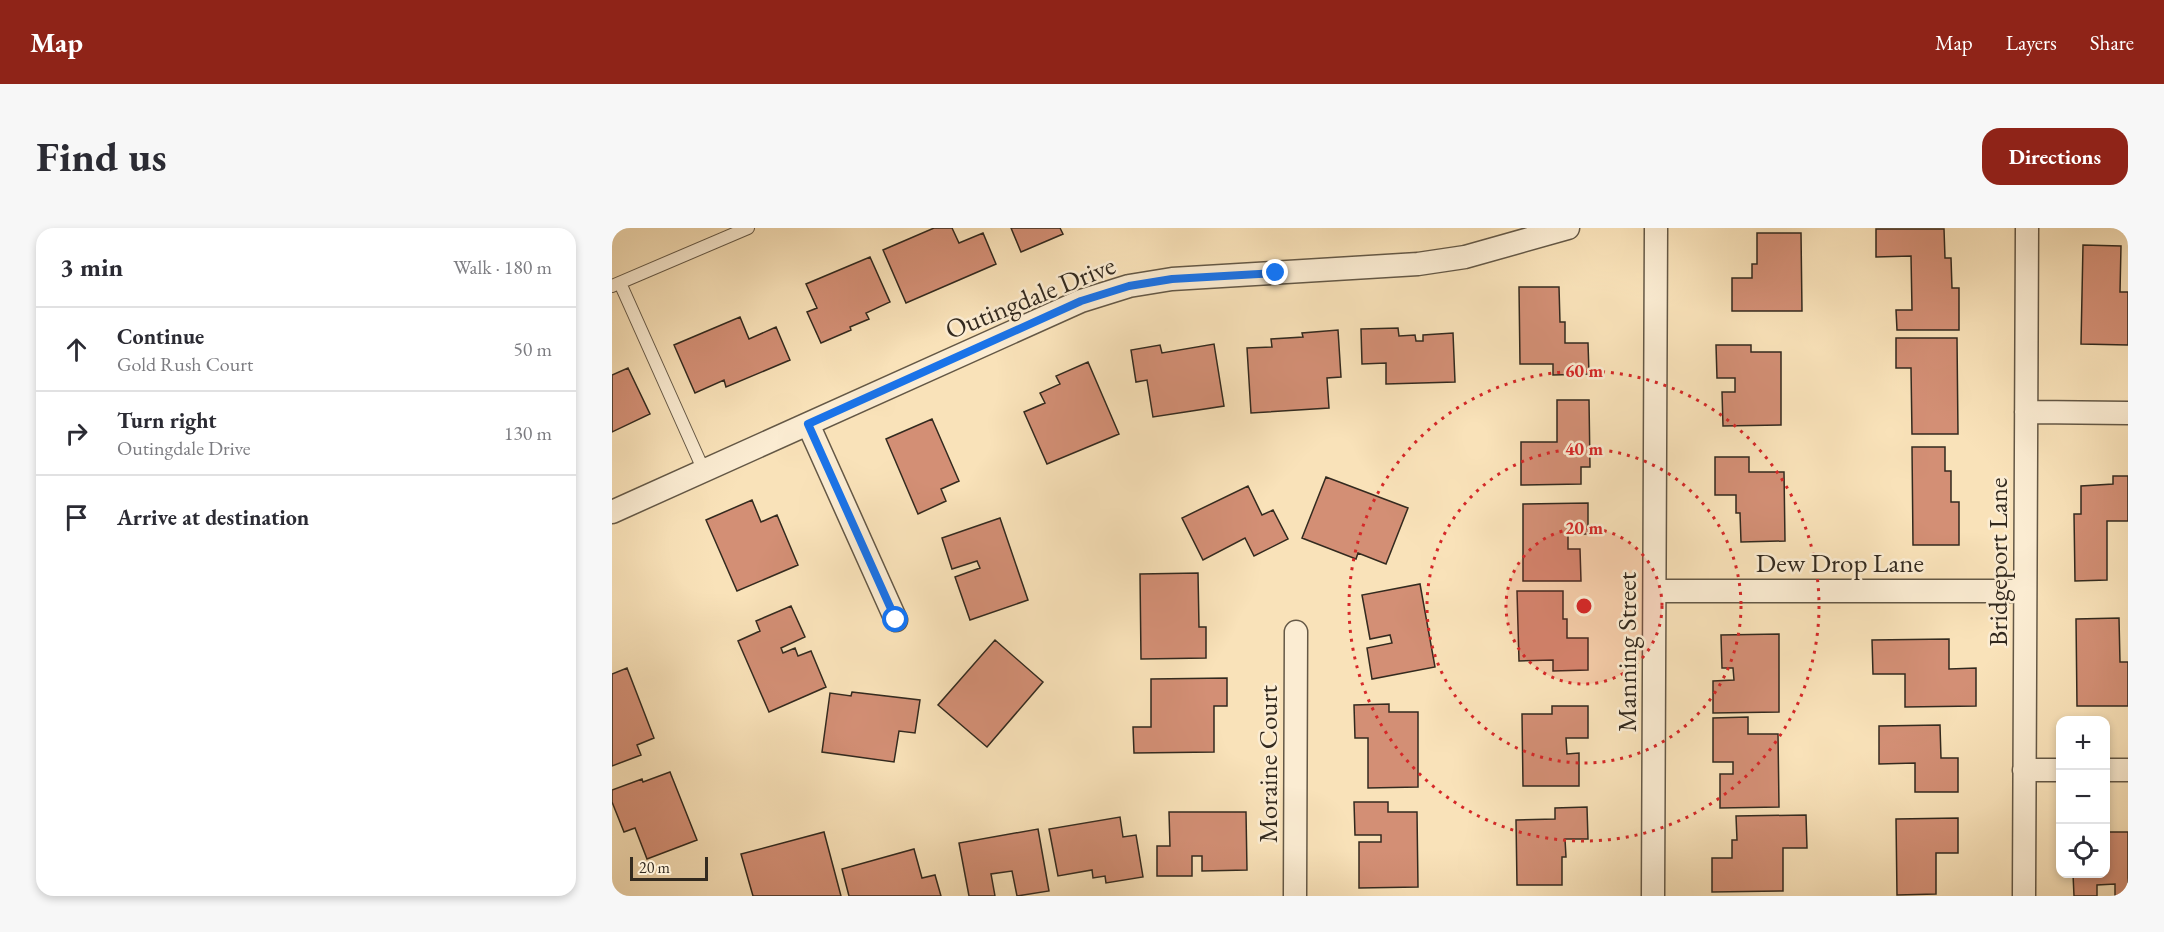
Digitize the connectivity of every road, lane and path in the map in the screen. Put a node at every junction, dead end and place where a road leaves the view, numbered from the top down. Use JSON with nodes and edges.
{"nodes":[{"id":1,"x":748,"y":228,"type":"edge"},
{"id":2,"x":1568,"y":228,"type":"edge"},
{"id":3,"x":1656,"y":228,"type":"edge"},
{"id":4,"x":2027,"y":228,"type":"edge"},
{"id":5,"x":616,"y":284,"type":"edge"},
{"id":6,"x":2026,"y":412,"type":"junction"},
{"id":7,"x":2128,"y":413,"type":"edge"},
{"id":8,"x":808,"y":424,"type":"junction"},
{"id":9,"x":704,"y":471,"type":"junction"},
{"id":10,"x":612,"y":512,"type":"edge"},
{"id":11,"x":1655,"y":591,"type":"junction"},
{"id":12,"x":2025,"y":591,"type":"junction"},
{"id":13,"x":896,"y":620,"type":"dead end"},
{"id":14,"x":1296,"y":632,"type":"dead end"},
{"id":15,"x":2024,"y":770,"type":"junction"},
{"id":16,"x":2056,"y":770,"type":"edge"},
{"id":17,"x":2110,"y":770,"type":"edge"},
{"id":18,"x":2128,"y":770,"type":"edge"},
{"id":19,"x":1295,"y":896,"type":"edge"},
{"id":20,"x":1653,"y":896,"type":"edge"},
{"id":21,"x":2024,"y":896,"type":"edge"}],
"edges":[{"from":1,"to":5,"type":"lane"},
{"from":2,"to":8,"type":"street","name":"Outingdale Drive"},
{"from":3,"to":11,"type":"street","name":"Manning Street"},
{"from":4,"to":6,"type":"street","name":"Bridgeport Lane"},
{"from":5,"to":9,"type":"lane"},
{"from":6,"to":7,"type":"street"},
{"from":6,"to":12,"type":"street","name":"Bridgeport Lane"},
{"from":8,"to":9,"type":"street","name":"Outingdale Drive"},
{"from":8,"to":13,"type":"street"},
{"from":9,"to":10,"type":"street","name":"Outingdale Drive"},
{"from":11,"to":12,"type":"street","name":"Dew Drop Lane"},
{"from":11,"to":20,"type":"street","name":"Manning Street"},
{"from":12,"to":15,"type":"street","name":"Bridgeport Lane"},
{"from":14,"to":19,"type":"street","name":"Moraine Court"},
{"from":15,"to":16,"type":"street"},
{"from":15,"to":21,"type":"street","name":"Bridgeport Lane"},
{"from":17,"to":18,"type":"street"}]}
